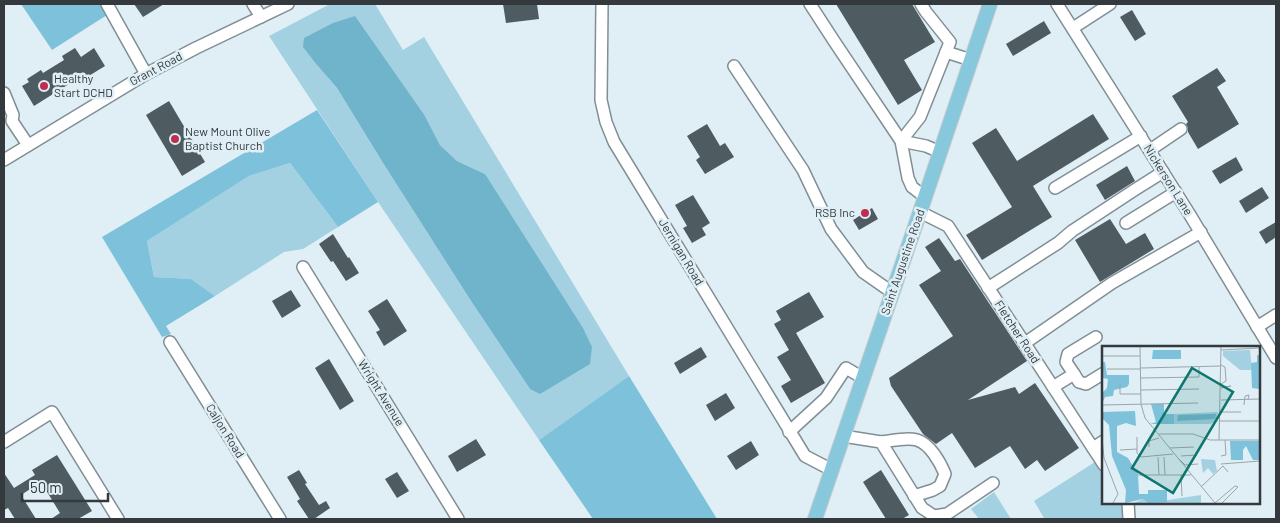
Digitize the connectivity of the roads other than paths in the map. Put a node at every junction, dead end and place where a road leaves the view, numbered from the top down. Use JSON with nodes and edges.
{"nodes":[{"id":1,"x":107,"y":4,"type":"edge"},
{"id":2,"x":253,"y":4,"type":"edge"},
{"id":3,"x":288,"y":4,"type":"edge"},
{"id":4,"x":602,"y":4,"type":"edge"},
{"id":5,"x":810,"y":4,"type":"edge"},
{"id":6,"x":921,"y":4,"type":"edge"},
{"id":7,"x":990,"y":4,"type":"edge"},
{"id":8,"x":1057,"y":4,"type":"edge"},
{"id":9,"x":1110,"y":4,"type":"edge"},
{"id":10,"x":261,"y":16,"type":"junction"},
{"id":11,"x":1072,"y":28,"type":"junction"},
{"id":12,"x":946,"y":52,"type":"junction"},
{"id":13,"x":971,"y":60,"type":"junction"},
{"id":14,"x":734,"y":66,"type":"dead end"},
{"id":15,"x":146,"y":74,"type":"junction"},
{"id":16,"x":4,"y":93,"type":"edge"},
{"id":17,"x":8,"y":121,"type":"edge"},
{"id":18,"x":1181,"y":130,"type":"dead end"},
{"id":19,"x":1141,"y":136,"type":"junction"},
{"id":20,"x":902,"y":141,"type":"junction"},
{"id":21,"x":28,"y":145,"type":"junction"},
{"id":22,"x":1150,"y":150,"type":"junction"},
{"id":23,"x":940,"y":152,"type":"junction"},
{"id":24,"x":4,"y":160,"type":"edge"},
{"id":25,"x":1163,"y":172,"type":"junction"},
{"id":26,"x":1055,"y":188,"type":"dead end"},
{"id":27,"x":1176,"y":192,"type":"junction"},
{"id":28,"x":925,"y":197,"type":"junction"},
{"id":29,"x":920,"y":212,"type":"junction"},
{"id":30,"x":1126,"y":223,"type":"dead end"},
{"id":31,"x":1200,"y":232,"type":"junction"},
{"id":32,"x":303,"y":267,"type":"dead end"},
{"id":33,"x":988,"y":288,"type":"junction"},
{"id":34,"x":892,"y":293,"type":"junction"},
{"id":35,"x":1276,"y":315,"type":"edge"},
{"id":36,"x":1257,"y":327,"type":"junction"},
{"id":37,"x":1096,"y":337,"type":"dead end"},
{"id":38,"x":170,"y":342,"type":"dead end"},
{"id":39,"x":1025,"y":343,"type":"junction"},
{"id":40,"x":1276,"y":358,"type":"edge"},
{"id":41,"x":1102,"y":373,"type":"edge"},
{"id":42,"x":1074,"y":374,"type":"junction"},
{"id":43,"x":863,"y":378,"type":"junction"},
{"id":44,"x":1053,"y":387,"type":"junction"},
{"id":45,"x":789,"y":432,"type":"junction"},
{"id":46,"x":844,"y":436,"type":"junction"},
{"id":47,"x":4,"y":442,"type":"edge"},
{"id":48,"x":881,"y":442,"type":"junction"},
{"id":49,"x":1102,"y":442,"type":"edge"},
{"id":50,"x":1092,"y":448,"type":"junction"},
{"id":51,"x":1102,"y":462,"type":"edge"},
{"id":52,"x":832,"y":470,"type":"junction"},
{"id":53,"x":993,"y":483,"type":"dead end"},
{"id":54,"x":914,"y":496,"type":"junction"},
{"id":55,"x":1128,"y":503,"type":"edge"},
{"id":56,"x":932,"y":518,"type":"edge"},
{"id":57,"x":118,"y":519,"type":"edge"},
{"id":58,"x":280,"y":519,"type":"edge"},
{"id":59,"x":458,"y":519,"type":"edge"},
{"id":60,"x":815,"y":519,"type":"edge"},
{"id":61,"x":1129,"y":519,"type":"edge"}],
"edges":[{"from":1,"to":15,"type":"street"},
{"from":2,"to":10,"type":"street"},
{"from":3,"to":10,"type":"street","name":"Grant Road"},
{"from":4,"to":45,"type":"street","name":"Jernigan Road"},
{"from":5,"to":20,"type":"street"},
{"from":6,"to":12,"type":"street"},
{"from":7,"to":13,"type":"main road","name":"Saint Augustine Road"},
{"from":8,"to":11,"type":"street","name":"Nickerson Lane"},
{"from":9,"to":11,"type":"street"},
{"from":10,"to":15,"type":"street","name":"Grant Road"},
{"from":11,"to":19,"type":"street","name":"Nickerson Lane"},
{"from":12,"to":13,"type":"street"},
{"from":12,"to":20,"type":"street"},
{"from":13,"to":23,"type":"main road","name":"Saint Augustine Road"},
{"from":14,"to":34,"type":"street"},
{"from":15,"to":21,"type":"street","name":"Grant Road"},
{"from":16,"to":17,"type":"street"},
{"from":17,"to":21,"type":"street"},
{"from":18,"to":22,"type":"street"},
{"from":19,"to":22,"type":"street","name":"Nickerson Lane"},
{"from":19,"to":26,"type":"street"},
{"from":20,"to":23,"type":"street"},
{"from":20,"to":28,"type":"street"},
{"from":21,"to":24,"type":"street","name":"Grant Road"},
{"from":22,"to":25,"type":"street","name":"Nickerson Lane"},
{"from":23,"to":28,"type":"main road","name":"Saint Augustine Road"},
{"from":25,"to":27,"type":"street","name":"Nickerson Lane"},
{"from":25,"to":33,"type":"street"},
{"from":27,"to":30,"type":"street"},
{"from":27,"to":31,"type":"street","name":"Nickerson Lane"},
{"from":28,"to":29,"type":"main road","name":"Saint Augustine Road"},
{"from":29,"to":33,"type":"street","name":"Fletcher Road"},
{"from":29,"to":34,"type":"main road","name":"Saint Augustine Road"},
{"from":31,"to":36,"type":"street","name":"Nickerson Lane"},
{"from":31,"to":39,"type":"street"},
{"from":32,"to":59,"type":"street","name":"Wright Avenue"},
{"from":33,"to":39,"type":"street","name":"Fletcher Road"},
{"from":34,"to":43,"type":"main road","name":"Saint Augustine Road"},
{"from":35,"to":36,"type":"street"},
{"from":36,"to":40,"type":"street","name":"Nickerson Lane"},
{"from":37,"to":42,"type":"street"},
{"from":38,"to":58,"type":"street","name":"Caljon Road"},
{"from":39,"to":44,"type":"street","name":"Fletcher Road"},
{"from":41,"to":42,"type":"street"},
{"from":42,"to":44,"type":"street"},
{"from":43,"to":45,"type":"street"},
{"from":43,"to":46,"type":"main road","name":"Saint Augustine Road"},
{"from":44,"to":50,"type":"street","name":"Fletcher Road"},
{"from":45,"to":52,"type":"street","name":"Jernigan Road"},
{"from":46,"to":48,"type":"street"},
{"from":46,"to":52,"type":"main road","name":"Saint Augustine Road"},
{"from":47,"to":57,"type":"street"},
{"from":48,"to":54,"type":"street"},
{"from":48,"to":54,"type":"street"},
{"from":49,"to":50,"type":"street"},
{"from":50,"to":51,"type":"street","name":"Fletcher Road"},
{"from":52,"to":60,"type":"main road","name":"Saint Augustine Road"},
{"from":53,"to":56,"type":"street"},
{"from":54,"to":56,"type":"street"},
{"from":55,"to":61,"type":"street"}]}
